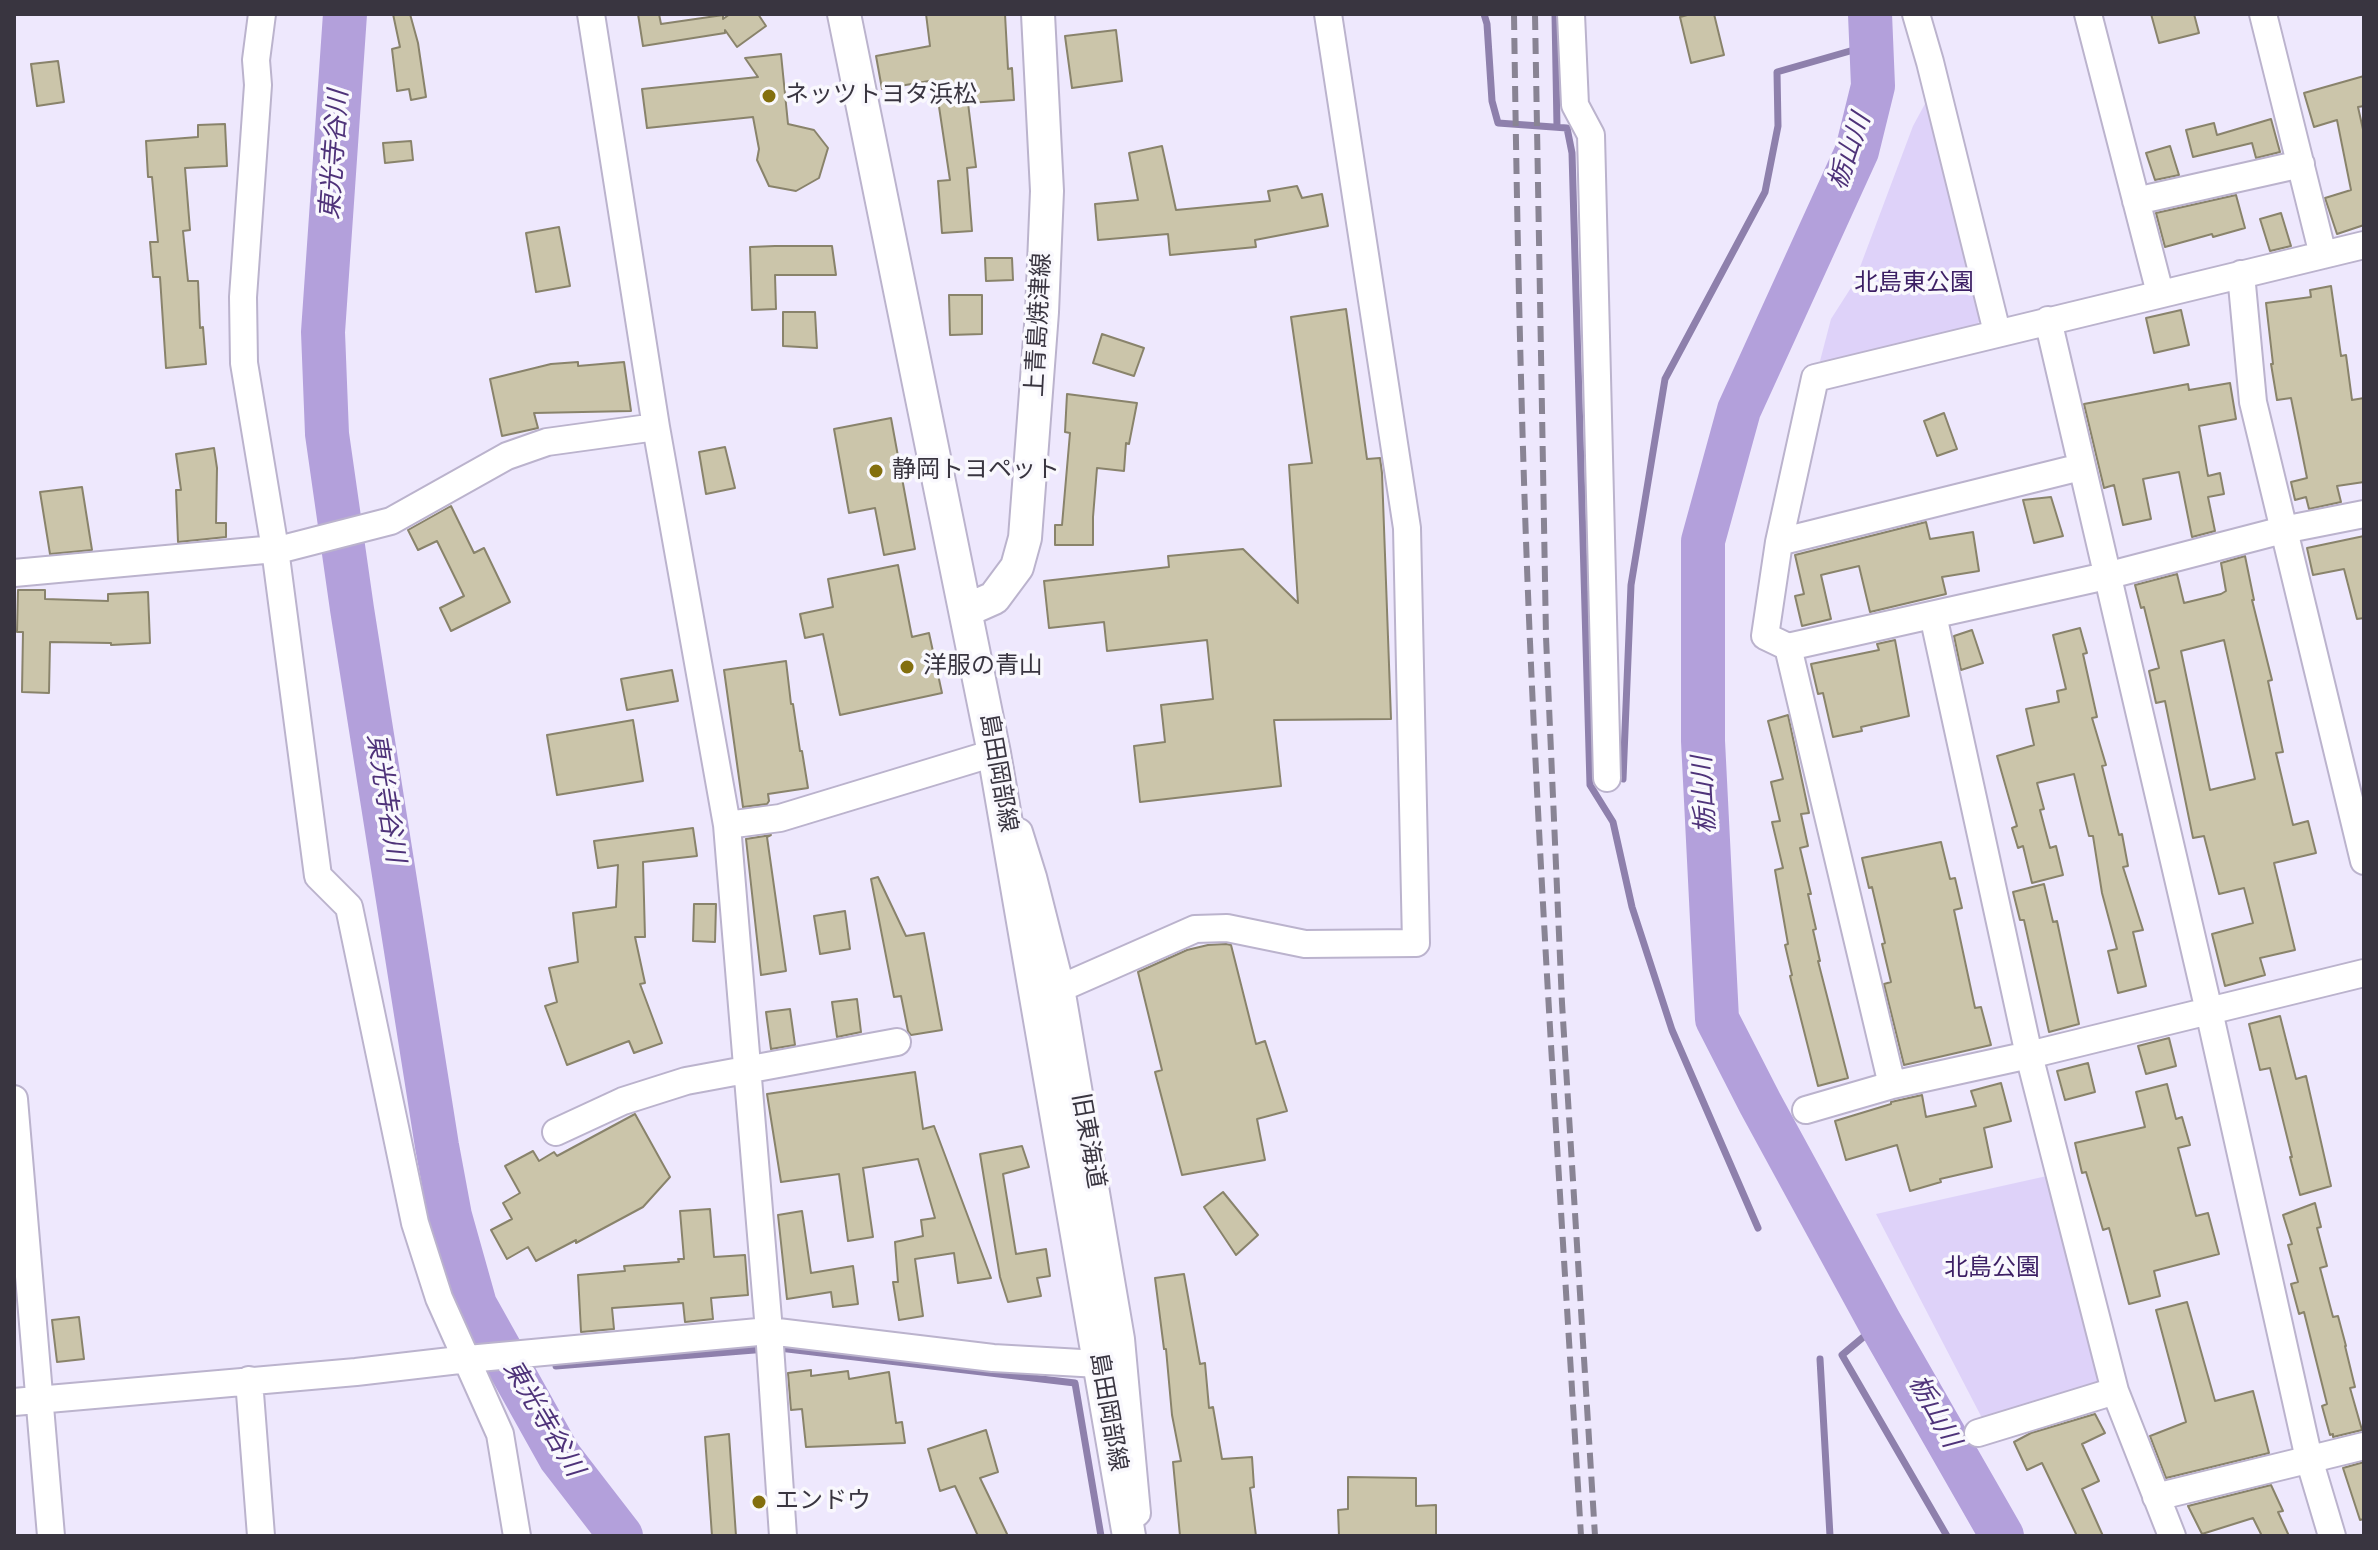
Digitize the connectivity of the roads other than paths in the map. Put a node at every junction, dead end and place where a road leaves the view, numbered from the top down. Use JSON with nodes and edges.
{"nodes":[{"id":1,"x":262,"y":14,"type":"edge"},
{"id":2,"x":591,"y":14,"type":"edge"},
{"id":3,"x":844,"y":14,"type":"edge"},
{"id":4,"x":1038,"y":14,"type":"edge"},
{"id":5,"x":1328,"y":14,"type":"edge"},
{"id":6,"x":1571,"y":14,"type":"edge"},
{"id":7,"x":1916,"y":14,"type":"edge"},
{"id":8,"x":2088,"y":14,"type":"edge"},
{"id":9,"x":2263,"y":14,"type":"edge"},
{"id":10,"x":2301,"y":164,"type":"junction"},
{"id":11,"x":2136,"y":201,"type":"junction"},
{"id":12,"x":2364,"y":245,"type":"edge"},
{"id":13,"x":2323,"y":255,"type":"junction"},
{"id":14,"x":2241,"y":274,"type":"junction"},
{"id":15,"x":2160,"y":293,"type":"junction"},
{"id":16,"x":2048,"y":320,"type":"junction"},
{"id":17,"x":1997,"y":332,"type":"junction"},
{"id":18,"x":656,"y":427,"type":"junction"},
{"id":19,"x":2081,"y":467,"type":"junction"},
{"id":20,"x":2364,"y":514,"type":"edge"},
{"id":21,"x":2283,"y":530,"type":"junction"},
{"id":22,"x":1779,"y":542,"type":"junction"},
{"id":23,"x":280,"y":549,"type":"junction"},
{"id":24,"x":14,"y":573,"type":"edge"},
{"id":25,"x":2106,"y":576,"type":"junction"},
{"id":26,"x":967,"y":610,"type":"junction"},
{"id":27,"x":1933,"y":615,"type":"junction"},
{"id":28,"x":1788,"y":647,"type":"junction"},
{"id":29,"x":994,"y":753,"type":"junction"},
{"id":30,"x":1607,"y":778,"type":"dead end"},
{"id":31,"x":727,"y":825,"type":"junction"},
{"id":32,"x":2364,"y":861,"type":"edge"},
{"id":33,"x":2364,"y":973,"type":"edge"},
{"id":34,"x":1061,"y":988,"type":"junction"},
{"id":35,"x":2209,"y":1011,"type":"junction"},
{"id":36,"x":897,"y":1042,"type":"dead end"},
{"id":37,"x":2029,"y":1055,"type":"junction"},
{"id":38,"x":747,"y":1070,"type":"junction"},
{"id":39,"x":1892,"y":1085,"type":"junction"},
{"id":40,"x":14,"y":1099,"type":"edge"},
{"id":41,"x":1806,"y":1110,"type":"dead end"},
{"id":42,"x":556,"y":1132,"type":"dead end"},
{"id":43,"x":21,"y":1248,"type":"edge"},
{"id":44,"x":769,"y":1331,"type":"junction"},
{"id":45,"x":473,"y":1359,"type":"junction"},
{"id":46,"x":1099,"y":1364,"type":"junction"},
{"id":47,"x":249,"y":1380,"type":"junction"},
{"id":48,"x":2115,"y":1391,"type":"junction"},
{"id":49,"x":27,"y":1400,"type":"edge"},
{"id":50,"x":1978,"y":1433,"type":"dead end"},
{"id":51,"x":2364,"y":1446,"type":"edge"},
{"id":52,"x":2309,"y":1459,"type":"junction"},
{"id":53,"x":2156,"y":1497,"type":"junction"},
{"id":54,"x":51,"y":1536,"type":"edge"},
{"id":55,"x":261,"y":1536,"type":"edge"},
{"id":56,"x":517,"y":1536,"type":"edge"},
{"id":57,"x":783,"y":1536,"type":"edge"},
{"id":58,"x":1129,"y":1536,"type":"edge"},
{"id":59,"x":1138,"y":1536,"type":"edge"},
{"id":60,"x":2172,"y":1536,"type":"edge"},
{"id":61,"x":2332,"y":1536,"type":"edge"}],
"edges":[{"from":1,"to":23,"type":"street"},
{"from":2,"to":18,"type":"street"},
{"from":3,"to":26,"type":"main road","name":"島田岡部線"},
{"from":4,"to":26,"type":"main road","name":"上青島焼津線"},
{"from":5,"to":34,"type":"street"},
{"from":6,"to":30,"type":"street"},
{"from":7,"to":17,"type":"street"},
{"from":8,"to":11,"type":"street"},
{"from":9,"to":10,"type":"street"},
{"from":10,"to":11,"type":"street"},
{"from":10,"to":13,"type":"street"},
{"from":11,"to":15,"type":"street"},
{"from":12,"to":13,"type":"street"},
{"from":13,"to":14,"type":"street"},
{"from":14,"to":15,"type":"street"},
{"from":14,"to":21,"type":"street"},
{"from":15,"to":16,"type":"street"},
{"from":16,"to":17,"type":"street"},
{"from":16,"to":19,"type":"street"},
{"from":17,"to":22,"type":"street"},
{"from":18,"to":23,"type":"street"},
{"from":18,"to":31,"type":"street"},
{"from":19,"to":22,"type":"street"},
{"from":19,"to":25,"type":"street"},
{"from":20,"to":21,"type":"street"},
{"from":21,"to":25,"type":"street"},
{"from":21,"to":32,"type":"street"},
{"from":22,"to":28,"type":"street"},
{"from":23,"to":24,"type":"street"},
{"from":23,"to":45,"type":"street"},
{"from":25,"to":27,"type":"street"},
{"from":25,"to":35,"type":"street"},
{"from":26,"to":29,"type":"main road","name":"島田岡部線"},
{"from":27,"to":28,"type":"street"},
{"from":27,"to":37,"type":"street"},
{"from":28,"to":39,"type":"street"},
{"from":29,"to":31,"type":"street"},
{"from":29,"to":34,"type":"street","name":"旧東海道"},
{"from":29,"to":46,"type":"main road","name":"島田岡部線"},
{"from":31,"to":38,"type":"street"},
{"from":33,"to":35,"type":"street"},
{"from":34,"to":59,"type":"street","name":"旧東海道"},
{"from":35,"to":37,"type":"street"},
{"from":35,"to":52,"type":"street"},
{"from":36,"to":38,"type":"street"},
{"from":37,"to":39,"type":"street"},
{"from":37,"to":48,"type":"street"},
{"from":38,"to":42,"type":"street"},
{"from":38,"to":44,"type":"street"},
{"from":39,"to":41,"type":"street"},
{"from":40,"to":43,"type":"street"},
{"from":43,"to":49,"type":"street"},
{"from":44,"to":45,"type":"street"},
{"from":44,"to":46,"type":"street"},
{"from":44,"to":57,"type":"street"},
{"from":45,"to":47,"type":"street"},
{"from":45,"to":56,"type":"street"},
{"from":46,"to":58,"type":"main road","name":"島田岡部線"},
{"from":47,"to":49,"type":"street"},
{"from":47,"to":55,"type":"street"},
{"from":48,"to":50,"type":"street"},
{"from":48,"to":53,"type":"street"},
{"from":49,"to":54,"type":"street"},
{"from":51,"to":52,"type":"street"},
{"from":52,"to":53,"type":"street"},
{"from":52,"to":61,"type":"street"},
{"from":53,"to":60,"type":"street"}]}
